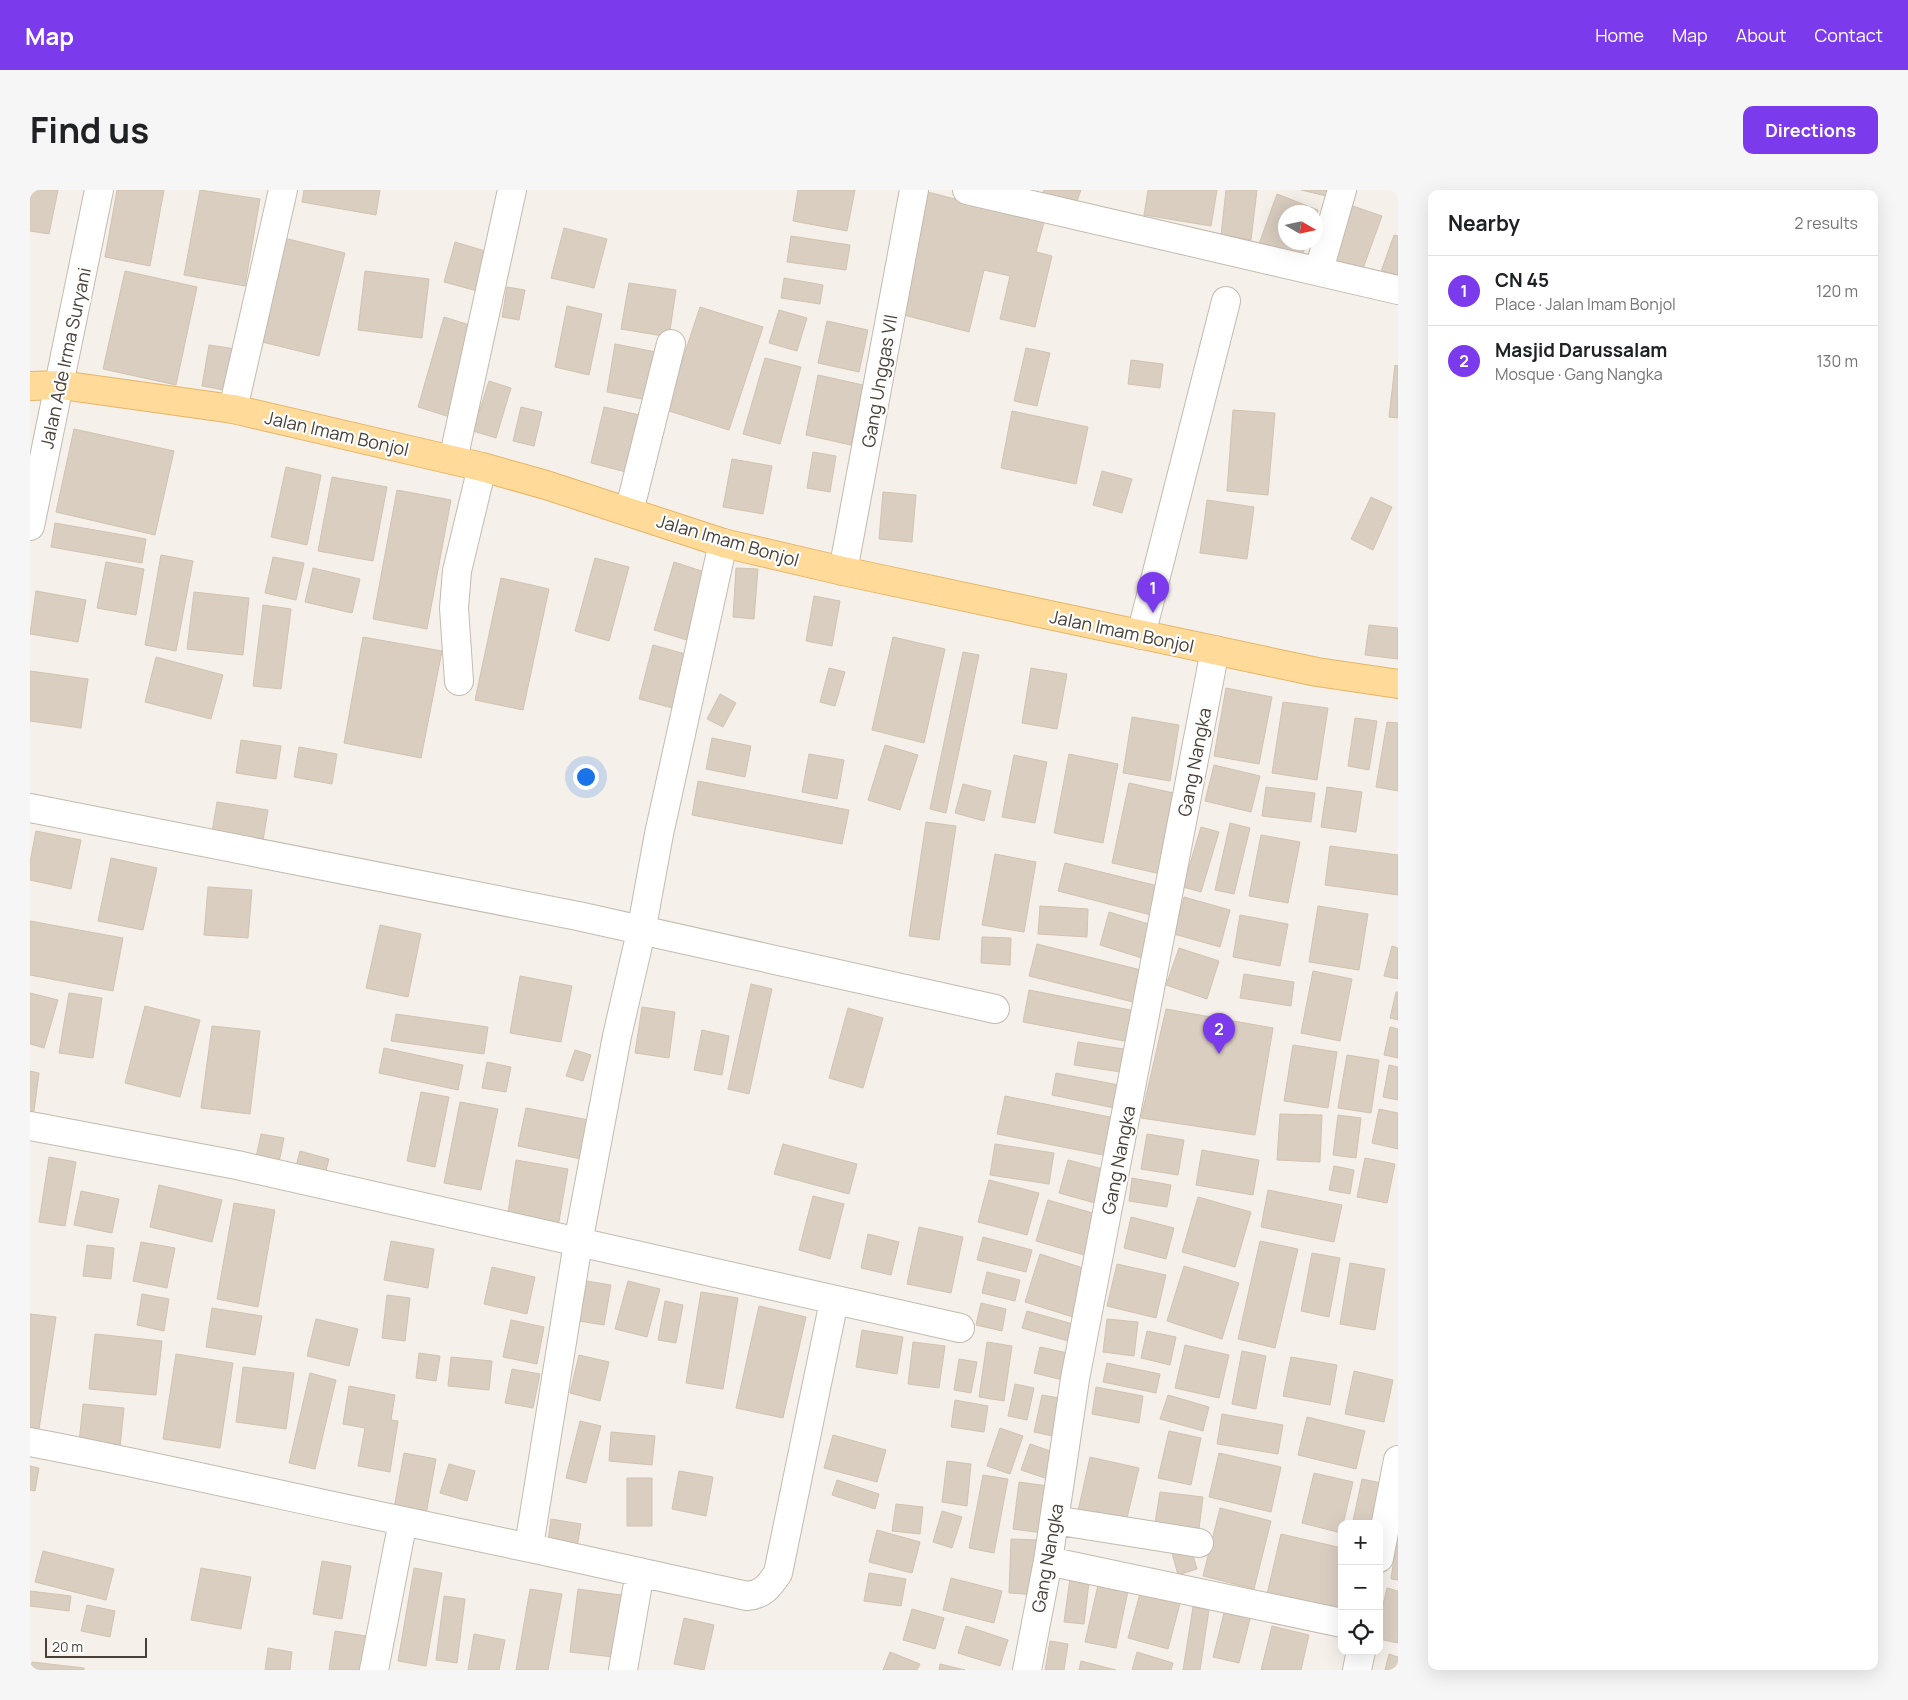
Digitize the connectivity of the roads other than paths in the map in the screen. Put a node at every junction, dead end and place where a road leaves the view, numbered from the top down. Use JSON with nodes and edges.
{"nodes":[{"id":1,"x":99,"y":190,"type":"edge"},
{"id":2,"x":284,"y":190,"type":"edge"},
{"id":3,"x":512,"y":190,"type":"edge"},
{"id":4,"x":914,"y":190,"type":"edge"},
{"id":5,"x":967,"y":190,"type":"edge"},
{"id":6,"x":1342,"y":190,"type":"edge"},
{"id":7,"x":1319,"y":270,"type":"junction"},
{"id":8,"x":1398,"y":290,"type":"edge"},
{"id":9,"x":1226,"y":301,"type":"dead end"},
{"id":10,"x":671,"y":344,"type":"dead end"},
{"id":11,"x":61,"y":385,"type":"junction"},
{"id":12,"x":30,"y":386,"type":"edge"},
{"id":13,"x":234,"y":408,"type":"junction"},
{"id":14,"x":454,"y":460,"type":"junction"},
{"id":15,"x":482,"y":467,"type":"junction"},
{"id":16,"x":629,"y":512,"type":"junction"},
{"id":17,"x":30,"y":526,"type":"edge"},
{"id":18,"x":723,"y":543,"type":"junction"},
{"id":19,"x":843,"y":572,"type":"junction"},
{"id":20,"x":1141,"y":635,"type":"junction"},
{"id":21,"x":1215,"y":650,"type":"junction"},
{"id":22,"x":459,"y":681,"type":"dead end"},
{"id":23,"x":1398,"y":684,"type":"edge"},
{"id":24,"x":30,"y":808,"type":"edge"},
{"id":25,"x":641,"y":932,"type":"junction"},
{"id":26,"x":995,"y":1009,"type":"dead end"},
{"id":27,"x":30,"y":1126,"type":"edge"},
{"id":28,"x":578,"y":1243,"type":"junction"},
{"id":29,"x":834,"y":1301,"type":"junction"},
{"id":30,"x":960,"y":1328,"type":"dead end"},
{"id":31,"x":30,"y":1442,"type":"edge"},
{"id":32,"x":1398,"y":1461,"type":"edge"},
{"id":33,"x":1054,"y":1520,"type":"junction"},
{"id":34,"x":403,"y":1521,"type":"junction"},
{"id":35,"x":1383,"y":1538,"type":"edge"},
{"id":36,"x":1199,"y":1543,"type":"dead end"},
{"id":37,"x":529,"y":1546,"type":"junction"},
{"id":38,"x":1048,"y":1561,"type":"junction"},
{"id":39,"x":640,"y":1572,"type":"junction"},
{"id":40,"x":1338,"y":1622,"type":"edge"},
{"id":41,"x":1360,"y":1655,"type":"edge"},
{"id":42,"x":374,"y":1670,"type":"edge"},
{"id":43,"x":622,"y":1670,"type":"edge"},
{"id":44,"x":1027,"y":1670,"type":"edge"},
{"id":45,"x":1357,"y":1670,"type":"edge"}],
"edges":[{"from":1,"to":11,"type":"street","name":"Jalan Ade Irma Suryani"},
{"from":2,"to":13,"type":"street"},
{"from":3,"to":14,"type":"street"},
{"from":4,"to":19,"type":"street","name":"Gang Unggas VII"},
{"from":5,"to":7,"type":"street"},
{"from":6,"to":7,"type":"street"},
{"from":7,"to":8,"type":"street"},
{"from":9,"to":20,"type":"street"},
{"from":10,"to":16,"type":"street"},
{"from":11,"to":12,"type":"main road","name":"Jalan Imam Bonjol"},
{"from":11,"to":13,"type":"main road","name":"Jalan Imam Bonjol"},
{"from":11,"to":17,"type":"street","name":"Jalan Ade Irma Suryani"},
{"from":13,"to":14,"type":"main road","name":"Jalan Imam Bonjol"},
{"from":14,"to":15,"type":"main road","name":"Jalan Imam Bonjol"},
{"from":15,"to":16,"type":"main road","name":"Jalan Imam Bonjol"},
{"from":15,"to":22,"type":"street"},
{"from":16,"to":18,"type":"main road","name":"Jalan Imam Bonjol"},
{"from":18,"to":19,"type":"main road","name":"Jalan Imam Bonjol"},
{"from":18,"to":25,"type":"street"},
{"from":19,"to":20,"type":"main road","name":"Jalan Imam Bonjol"},
{"from":20,"to":21,"type":"main road","name":"Jalan Imam Bonjol"},
{"from":21,"to":23,"type":"main road","name":"Jalan Imam Bonjol"},
{"from":21,"to":33,"type":"street","name":"Gang Nangka"},
{"from":24,"to":25,"type":"street"},
{"from":25,"to":26,"type":"street"},
{"from":25,"to":28,"type":"street"},
{"from":27,"to":28,"type":"street"},
{"from":28,"to":29,"type":"street"},
{"from":28,"to":37,"type":"street"},
{"from":29,"to":30,"type":"street"},
{"from":29,"to":39,"type":"street"},
{"from":31,"to":34,"type":"street"},
{"from":32,"to":35,"type":"street"},
{"from":33,"to":36,"type":"street"},
{"from":33,"to":38,"type":"street","name":"Gang Nangka"},
{"from":34,"to":37,"type":"street"},
{"from":34,"to":42,"type":"street"},
{"from":37,"to":39,"type":"street"},
{"from":38,"to":40,"type":"street"},
{"from":38,"to":44,"type":"street","name":"Gang Nangka"},
{"from":39,"to":43,"type":"street"},
{"from":41,"to":45,"type":"street"}]}
